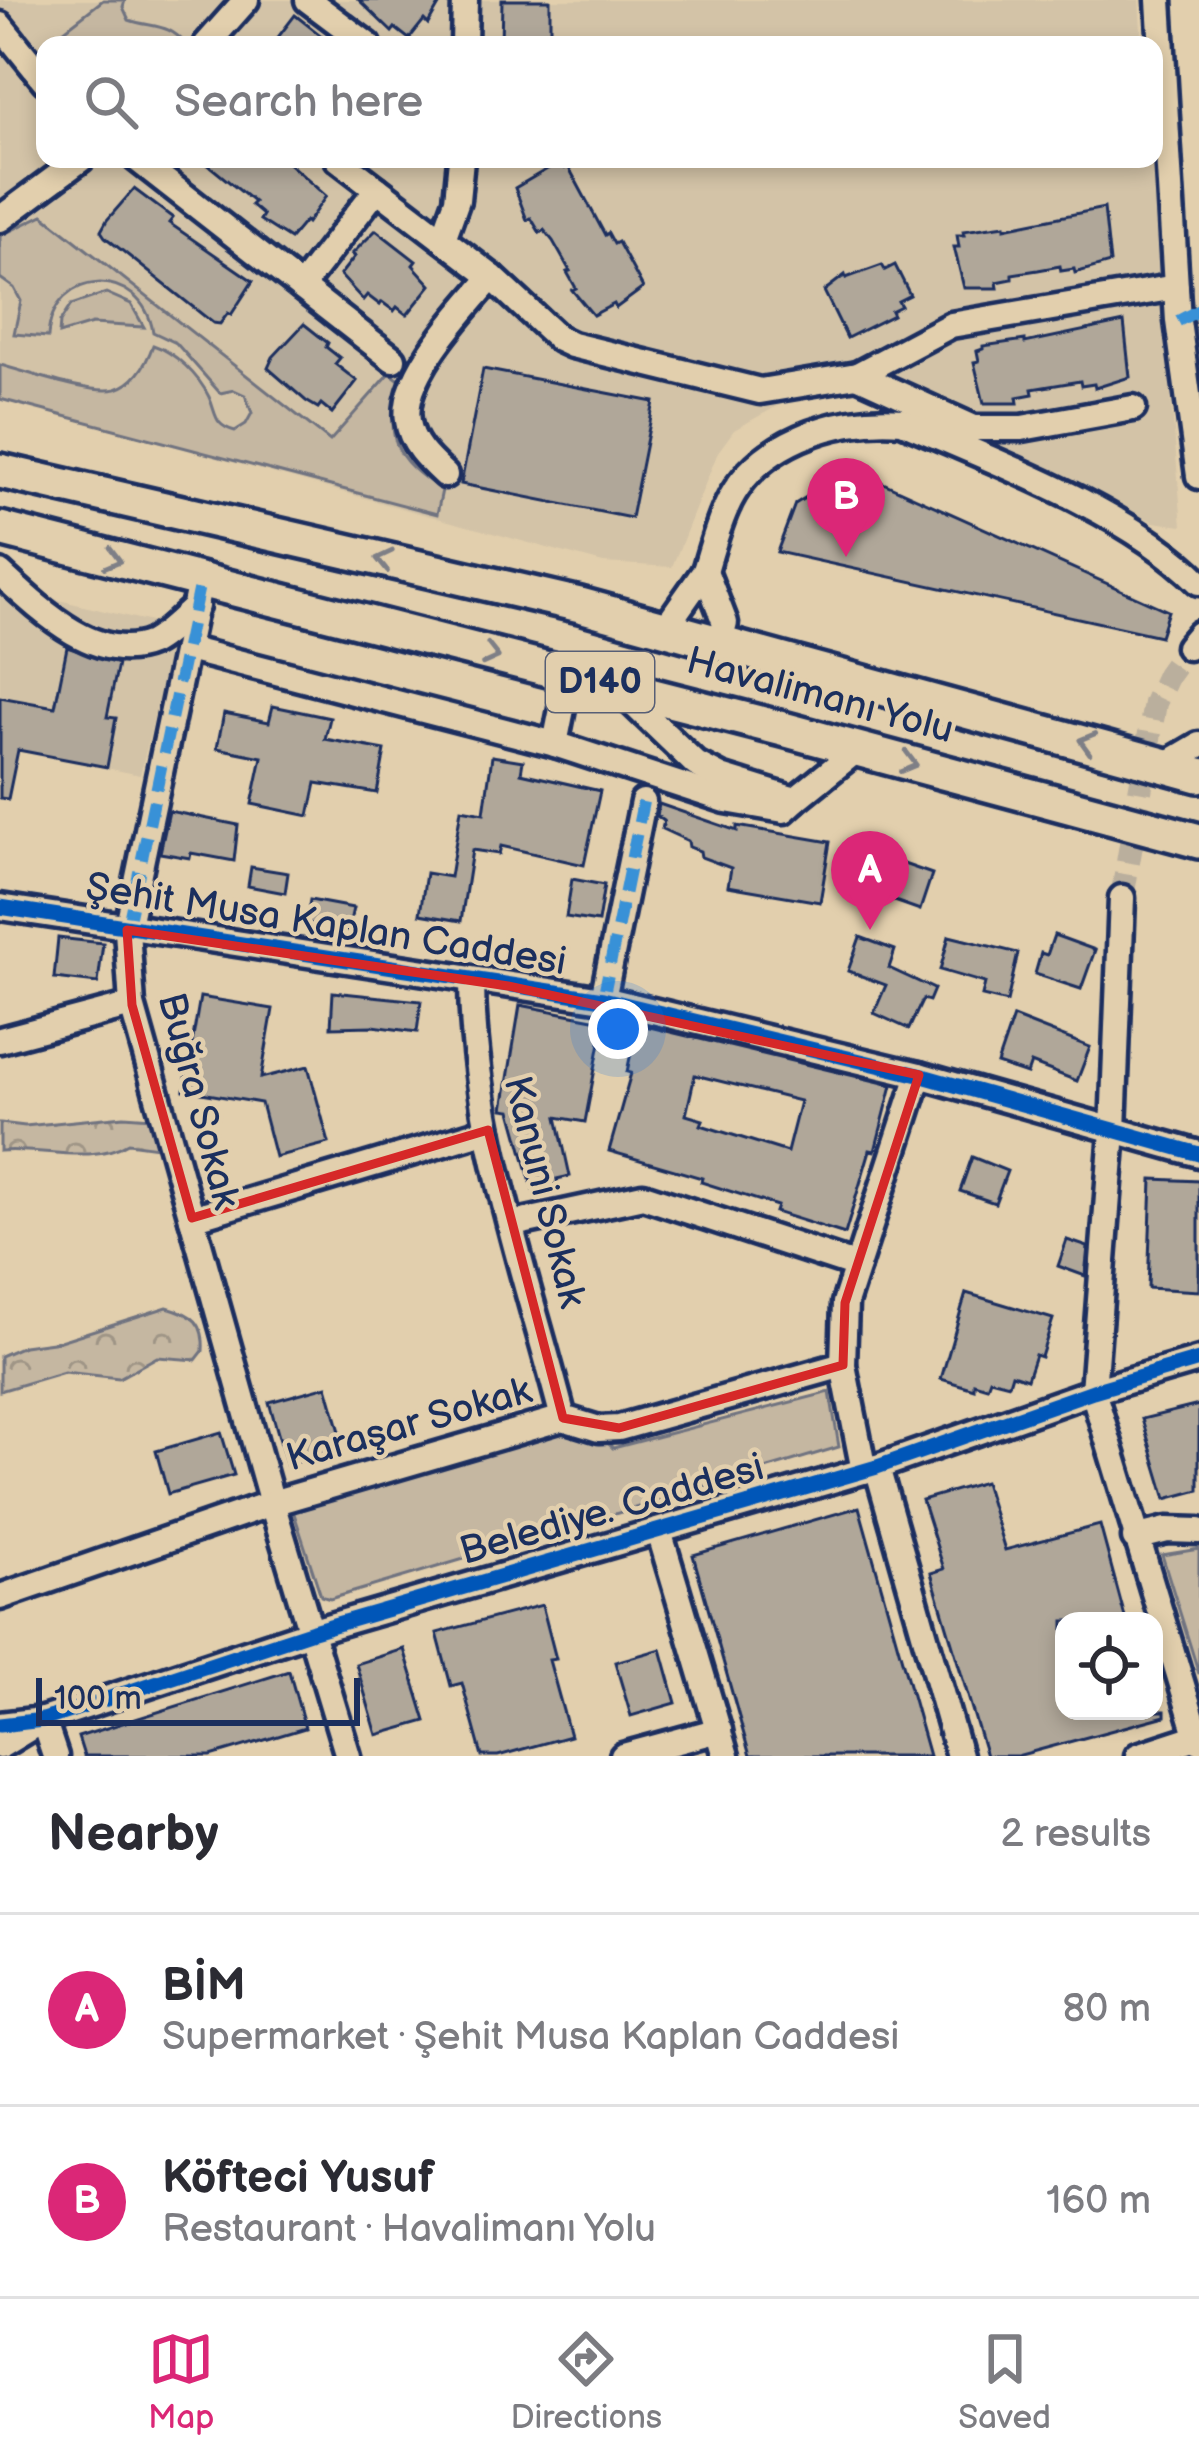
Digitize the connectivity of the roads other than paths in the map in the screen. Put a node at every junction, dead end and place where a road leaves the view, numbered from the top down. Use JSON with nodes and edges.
{"nodes":[{"id":1,"x":246,"y":0,"type":"edge"},
{"id":2,"x":308,"y":0,"type":"edge"},
{"id":3,"x":465,"y":0,"type":"edge"},
{"id":4,"x":1159,"y":0,"type":"edge"},
{"id":5,"x":0,"y":25,"type":"edge"},
{"id":6,"x":214,"y":36,"type":"edge"},
{"id":7,"x":356,"y":36,"type":"edge"},
{"id":8,"x":464,"y":36,"type":"edge"},
{"id":9,"x":1161,"y":36,"type":"edge"},
{"id":10,"x":1163,"y":68,"type":"edge"},
{"id":11,"x":36,"y":70,"type":"edge"},
{"id":12,"x":69,"y":168,"type":"edge"},
{"id":13,"x":149,"y":168,"type":"edge"},
{"id":14,"x":350,"y":168,"type":"edge"},
{"id":15,"x":460,"y":168,"type":"edge"},
{"id":16,"x":377,"y":189,"type":"junction"},
{"id":17,"x":0,"y":219,"type":"edge"},
{"id":18,"x":443,"y":239,"type":"junction"},
{"id":19,"x":492,"y":277,"type":"junction"},
{"id":20,"x":301,"y":287,"type":"junction"},
{"id":21,"x":1176,"y":287,"type":"junction"},
{"id":22,"x":1188,"y":316,"type":"edge"},
{"id":23,"x":393,"y":359,"type":"dead end"},
{"id":24,"x":857,"y":375,"type":"junction"},
{"id":25,"x":1133,"y":408,"type":"dead end"},
{"id":26,"x":11,"y":473,"type":"edge"},
{"id":27,"x":445,"y":475,"type":"dead end"},
{"id":28,"x":1199,"y":476,"type":"edge"},
{"id":29,"x":0,"y":529,"type":"edge"},
{"id":30,"x":705,"y":572,"type":"junction"},
{"id":31,"x":0,"y":573,"type":"edge"},
{"id":32,"x":1199,"y":582,"type":"edge"},
{"id":33,"x":198,"y":594,"type":"junction"},
{"id":34,"x":665,"y":628,"type":"junction"},
{"id":35,"x":720,"y":642,"type":"junction"},
{"id":36,"x":187,"y":649,"type":"junction"},
{"id":37,"x":569,"y":674,"type":"junction"},
{"id":38,"x":614,"y":686,"type":"junction"},
{"id":39,"x":555,"y":744,"type":"junction"},
{"id":40,"x":1199,"y":745,"type":"edge"},
{"id":41,"x":858,"y":749,"type":"junction"},
{"id":42,"x":1165,"y":765,"type":"junction"},
{"id":43,"x":1199,"y":775,"type":"edge"},
{"id":44,"x":796,"y":800,"type":"junction"},
{"id":45,"x":643,"y":802,"type":"dead end"},
{"id":46,"x":1199,"y":842,"type":"edge"},
{"id":47,"x":1122,"y":898,"type":"tunnel mouth"},
{"id":48,"x":0,"y":907,"type":"edge"},
{"id":49,"x":128,"y":930,"type":"junction"},
{"id":50,"x":472,"y":981,"type":"junction"},
{"id":51,"x":603,"y":1000,"type":"junction"},
{"id":52,"x":132,"y":1005,"type":"junction"},
{"id":53,"x":0,"y":1040,"type":"edge"},
{"id":54,"x":919,"y":1076,"type":"junction"},
{"id":55,"x":488,"y":1130,"type":"junction"},
{"id":56,"x":1113,"y":1131,"type":"junction"},
{"id":57,"x":1199,"y":1154,"type":"edge"},
{"id":58,"x":192,"y":1218,"type":"junction"},
{"id":59,"x":513,"y":1224,"type":"junction"},
{"id":60,"x":857,"y":1266,"type":"junction"},
{"id":61,"x":1199,"y":1360,"type":"edge"},
{"id":62,"x":843,"y":1365,"type":"junction"},
{"id":63,"x":1093,"y":1391,"type":"junction"},
{"id":64,"x":563,"y":1418,"type":"junction"},
{"id":65,"x":870,"y":1469,"type":"junction"},
{"id":66,"x":272,"y":1503,"type":"junction"},
{"id":67,"x":659,"y":1531,"type":"junction"},
{"id":68,"x":1199,"y":1531,"type":"edge"},
{"id":69,"x":1135,"y":1538,"type":"junction"},
{"id":70,"x":0,"y":1597,"type":"edge"},
{"id":71,"x":314,"y":1630,"type":"junction"},
{"id":72,"x":44,"y":1720,"type":"junction"},
{"id":73,"x":0,"y":1725,"type":"edge"},
{"id":74,"x":718,"y":1730,"type":"junction"},
{"id":75,"x":1199,"y":1738,"type":"edge"},
{"id":76,"x":0,"y":1746,"type":"edge"},
{"id":77,"x":55,"y":1756,"type":"edge"},
{"id":78,"x":349,"y":1756,"type":"edge"},
{"id":79,"x":622,"y":1756,"type":"edge"},
{"id":80,"x":726,"y":1756,"type":"edge"},
{"id":81,"x":959,"y":1756,"type":"edge"},
{"id":82,"x":1138,"y":1756,"type":"edge"}],
"edges":[{"from":1,"to":6,"type":"street"},
{"from":2,"to":7,"type":"street"},
{"from":3,"to":8,"type":"street"},
{"from":4,"to":9,"type":"street"},
{"from":5,"to":11,"type":"street"},
{"from":10,"to":21,"type":"street"},
{"from":12,"to":17,"type":"street"},
{"from":13,"to":20,"type":"street"},
{"from":14,"to":16,"type":"street"},
{"from":15,"to":18,"type":"street"},
{"from":16,"to":18,"type":"street"},
{"from":16,"to":20,"type":"street"},
{"from":18,"to":19,"type":"street"},
{"from":19,"to":24,"type":"street"},
{"from":19,"to":27,"type":"street"},
{"from":20,"to":23,"type":"street"},
{"from":21,"to":22,"type":"street"},
{"from":21,"to":24,"type":"street"},
{"from":22,"to":28,"type":"street"},
{"from":24,"to":25,"type":"street"},
{"from":34,"to":26,"type":"highway","name":"Havalimanı Yolu","number":"D140","one_way":true},
{"from":29,"to":33,"type":"highway","name":"Havalimanı Yolu","number":"D140","one_way":true},
{"from":30,"to":32,"type":"street"},
{"from":30,"to":34,"type":"street"},
{"from":30,"to":35,"type":"street"},
{"from":31,"to":33,"type":"street"},
{"from":33,"to":36,"type":"street","name":"Buğra Sokak"},
{"from":33,"to":37,"type":"highway","name":"Havalimanı Yolu","number":"D140","one_way":true},
{"from":34,"to":35,"type":"highway","name":"Havalimanı Yolu","number":"D140"},
{"from":42,"to":35,"type":"highway","name":"Havalimanı Yolu","number":"D140","one_way":true},
{"from":36,"to":39,"type":"street"},
{"from":36,"to":49,"type":"street","name":"Buğra Sokak"},
{"from":37,"to":38,"type":"highway","name":"Havalimanı Yolu","number":"D140"},
{"from":37,"to":39,"type":"street"},
{"from":38,"to":41,"type":"highway","name":"Havalimanı Yolu","number":"D140"},
{"from":38,"to":44,"type":"street"},
{"from":39,"to":44,"type":"street"},
{"from":40,"to":42,"type":"street"},
{"from":41,"to":44,"type":"street"},
{"from":41,"to":46,"type":"highway","name":"Havalimanı Yolu","number":"D140","one_way":true},
{"from":42,"to":43,"type":"highway","name":"Havalimanı Yolu","number":"D140"},
{"from":45,"to":51,"type":"street"},
{"from":47,"to":56,"type":"street"},
{"from":48,"to":49,"type":"street","name":"Şehit Musa Kaplan Caddesi"},
{"from":49,"to":50,"type":"street","name":"Şehit Musa Kaplan Caddesi"},
{"from":49,"to":52,"type":"street","name":"Buğra Sokak"},
{"from":50,"to":51,"type":"street","name":"Şehit Musa Kaplan Caddesi"},
{"from":50,"to":55,"type":"street","name":"Kanuni Sokak"},
{"from":51,"to":54,"type":"street","name":"Şehit Musa Kaplan Caddesi"},
{"from":52,"to":53,"type":"street"},
{"from":52,"to":58,"type":"street","name":"Buğra Sokak"},
{"from":54,"to":56,"type":"street","name":"Şehit Musa Kaplan Caddesi"},
{"from":54,"to":60,"type":"street"},
{"from":55,"to":58,"type":"street"},
{"from":55,"to":59,"type":"street","name":"Kanuni Sokak"},
{"from":56,"to":57,"type":"street","name":"Şehit Musa Kaplan Caddesi"},
{"from":56,"to":63,"type":"street"},
{"from":58,"to":66,"type":"street","name":"Buğra Sokak"},
{"from":59,"to":60,"type":"street"},
{"from":59,"to":64,"type":"street","name":"Kanuni Sokak"},
{"from":60,"to":62,"type":"street"},
{"from":61,"to":63,"type":"street","name":"Belediye. Caddesi"},
{"from":62,"to":64,"type":"street","name":"Karaşar Sokak"},
{"from":62,"to":65,"type":"street"},
{"from":63,"to":65,"type":"street","name":"Belediye. Caddesi"},
{"from":63,"to":69,"type":"street"},
{"from":64,"to":66,"type":"street","name":"Karaşar Sokak"},
{"from":65,"to":67,"type":"street","name":"Belediye. Caddesi"},
{"from":65,"to":81,"type":"street"},
{"from":66,"to":70,"type":"street","name":"Karaşar Sokak"},
{"from":66,"to":71,"type":"street","name":"Buğra Sokak"},
{"from":67,"to":71,"type":"street","name":"Belediye. Caddesi"},
{"from":67,"to":74,"type":"street"},
{"from":68,"to":69,"type":"street"},
{"from":69,"to":75,"type":"street"},
{"from":71,"to":72,"type":"street","name":"Belediye. Caddesi"},
{"from":71,"to":78,"type":"street","name":"Buğra Sokak"},
{"from":72,"to":73,"type":"street"},
{"from":72,"to":76,"type":"street"},
{"from":72,"to":77,"type":"street"},
{"from":74,"to":79,"type":"street"},
{"from":74,"to":80,"type":"street"},
{"from":75,"to":82,"type":"street"}]}
